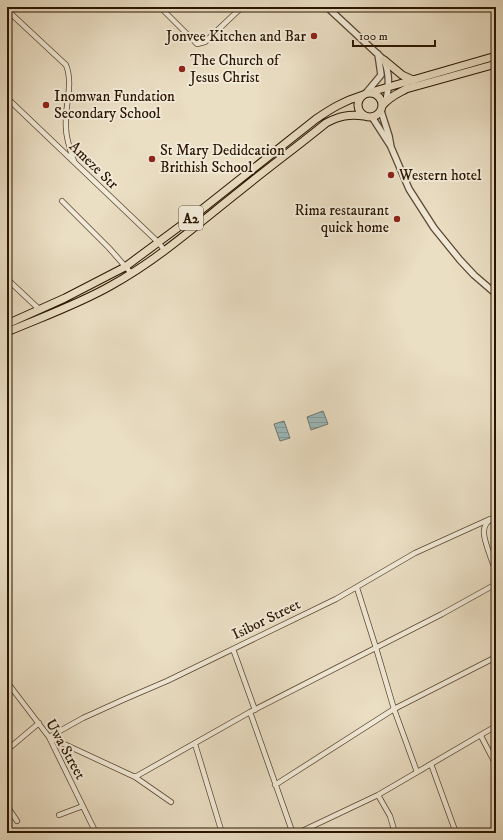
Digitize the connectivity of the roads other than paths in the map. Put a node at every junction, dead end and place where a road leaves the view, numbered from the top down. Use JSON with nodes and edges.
{"nodes":[{"id":1,"x":160,"y":7,"type":"edge"},
{"id":2,"x":242,"y":7,"type":"edge"},
{"id":3,"x":327,"y":7,"type":"edge"},
{"id":4,"x":7,"y":10,"type":"edge"},
{"id":5,"x":378,"y":54,"type":"junction"},
{"id":6,"x":496,"y":56,"type":"edge"},
{"id":7,"x":384,"y":60,"type":"junction"},
{"id":8,"x":496,"y":64,"type":"edge"},
{"id":9,"x":413,"y":80,"type":"junction"},
{"id":10,"x":389,"y":87,"type":"junction"},
{"id":11,"x":367,"y":93,"type":"junction"},
{"id":12,"x":7,"y":98,"type":"edge"},
{"id":13,"x":383,"y":106,"type":"junction"},
{"id":14,"x":364,"y":116,"type":"junction"},
{"id":15,"x":372,"y":117,"type":"junction"},
{"id":16,"x":391,"y":147,"type":"junction"},
{"id":17,"x":74,"y":163,"type":"junction"},
{"id":18,"x":62,"y":201,"type":"dead end"},
{"id":19,"x":158,"y":243,"type":"junction"},
{"id":20,"x":164,"y":250,"type":"junction"},
{"id":21,"x":125,"y":267,"type":"junction"},
{"id":22,"x":131,"y":273,"type":"junction"},
{"id":23,"x":7,"y":279,"type":"edge"},
{"id":24,"x":496,"y":294,"type":"edge"},
{"id":25,"x":40,"y":310,"type":"junction"},
{"id":26,"x":7,"y":324,"type":"edge"},
{"id":27,"x":7,"y":332,"type":"edge"},
{"id":28,"x":496,"y":516,"type":"edge"},
{"id":29,"x":490,"y":519,"type":"junction"},
{"id":30,"x":496,"y":572,"type":"edge"},
{"id":31,"x":496,"y":584,"type":"edge"},
{"id":32,"x":357,"y":588,"type":"junction"},
{"id":33,"x":376,"y":648,"type":"junction"},
{"id":34,"x":232,"y":649,"type":"junction"},
{"id":35,"x":496,"y":657,"type":"edge"},
{"id":36,"x":7,"y":682,"type":"edge"},
{"id":37,"x":394,"y":709,"type":"junction"},
{"id":38,"x":252,"y":711,"type":"junction"},
{"id":39,"x":39,"y":723,"type":"junction"},
{"id":40,"x":496,"y":726,"type":"edge"},
{"id":41,"x":481,"y":736,"type":"junction"},
{"id":42,"x":49,"y":737,"type":"junction"},
{"id":43,"x":195,"y":744,"type":"junction"},
{"id":44,"x":7,"y":750,"type":"edge"},
{"id":45,"x":431,"y":764,"type":"junction"},
{"id":46,"x":496,"y":765,"type":"edge"},
{"id":47,"x":417,"y":772,"type":"junction"},
{"id":48,"x":135,"y":777,"type":"junction"},
{"id":49,"x":275,"y":785,"type":"junction"},
{"id":50,"x":378,"y":794,"type":"junction"},
{"id":51,"x":171,"y":802,"type":"dead end"},
{"id":52,"x":7,"y":806,"type":"edge"},
{"id":53,"x":83,"y":806,"type":"junction"},
{"id":54,"x":59,"y":815,"type":"dead end"},
{"id":55,"x":17,"y":821,"type":"dead end"},
{"id":56,"x":96,"y":833,"type":"edge"},
{"id":57,"x":222,"y":833,"type":"edge"},
{"id":58,"x":296,"y":833,"type":"edge"},
{"id":59,"x":395,"y":833,"type":"edge"},
{"id":60,"x":456,"y":833,"type":"edge"}],
"edges":[{"from":1,"to":2,"type":"street"},
{"from":3,"to":5,"type":"street"},
{"from":4,"to":17,"type":"street"},
{"from":5,"to":7,"type":"street"},
{"from":5,"to":11,"type":"street"},
{"from":6,"to":9,"type":"highway","number":"A2"},
{"from":7,"to":9,"type":"highway"},
{"from":7,"to":10,"type":"street"},
{"from":8,"to":13,"type":"highway"},
{"from":9,"to":10,"type":"highway","number":"A2"},
{"from":10,"to":11,"type":"highway","number":"A2"},
{"from":10,"to":13,"type":"street"},
{"from":11,"to":13,"type":"highway"},
{"from":11,"to":14,"type":"highway"},
{"from":11,"to":19,"type":"highway","number":"A2"},
{"from":12,"to":17,"type":"street","name":"Ameze Str"},
{"from":13,"to":15,"type":"highway"},
{"from":13,"to":16,"type":"street"},
{"from":14,"to":15,"type":"highway","number":"A2"},
{"from":14,"to":20,"type":"highway","number":"A2"},
{"from":15,"to":16,"type":"street"},
{"from":16,"to":24,"type":"street"},
{"from":17,"to":19,"type":"street","name":"Ameze Str"},
{"from":18,"to":21,"type":"street"},
{"from":19,"to":20,"type":"street","name":"Ameze Str"},
{"from":19,"to":21,"type":"highway","number":"A2"},
{"from":20,"to":22,"type":"highway","number":"A2"},
{"from":21,"to":22,"type":"street"},
{"from":21,"to":25,"type":"highway","number":"A2"},
{"from":22,"to":27,"type":"highway","number":"A2"},
{"from":23,"to":25,"type":"street"},
{"from":25,"to":26,"type":"highway","number":"A2"},
{"from":28,"to":29,"type":"street","name":"Isibor Street"},
{"from":29,"to":30,"type":"street"},
{"from":29,"to":32,"type":"street","name":"Isibor Street"},
{"from":31,"to":33,"type":"street"},
{"from":32,"to":33,"type":"street"},
{"from":32,"to":34,"type":"street","name":"Isibor Street"},
{"from":33,"to":37,"type":"street"},
{"from":33,"to":38,"type":"street"},
{"from":34,"to":38,"type":"street"},
{"from":34,"to":42,"type":"street","name":"Isibor Street"},
{"from":35,"to":37,"type":"street"},
{"from":36,"to":39,"type":"street","name":"Uwa Street"},
{"from":37,"to":47,"type":"street"},
{"from":37,"to":49,"type":"street"},
{"from":38,"to":43,"type":"street"},
{"from":38,"to":49,"type":"street"},
{"from":39,"to":42,"type":"street","name":"Uwa Street"},
{"from":39,"to":44,"type":"street"},
{"from":40,"to":41,"type":"street"},
{"from":41,"to":45,"type":"street"},
{"from":41,"to":46,"type":"street"},
{"from":42,"to":48,"type":"street"},
{"from":42,"to":53,"type":"street","name":"Uwa Street"},
{"from":43,"to":48,"type":"street"},
{"from":43,"to":57,"type":"street"},
{"from":45,"to":47,"type":"street"},
{"from":45,"to":60,"type":"street"},
{"from":47,"to":50,"type":"street"},
{"from":48,"to":51,"type":"street"},
{"from":49,"to":58,"type":"street"},
{"from":50,"to":58,"type":"street"},
{"from":50,"to":59,"type":"street"},
{"from":52,"to":55,"type":"street"},
{"from":53,"to":54,"type":"street"},
{"from":53,"to":56,"type":"street","name":"Uwa Street"}]}
